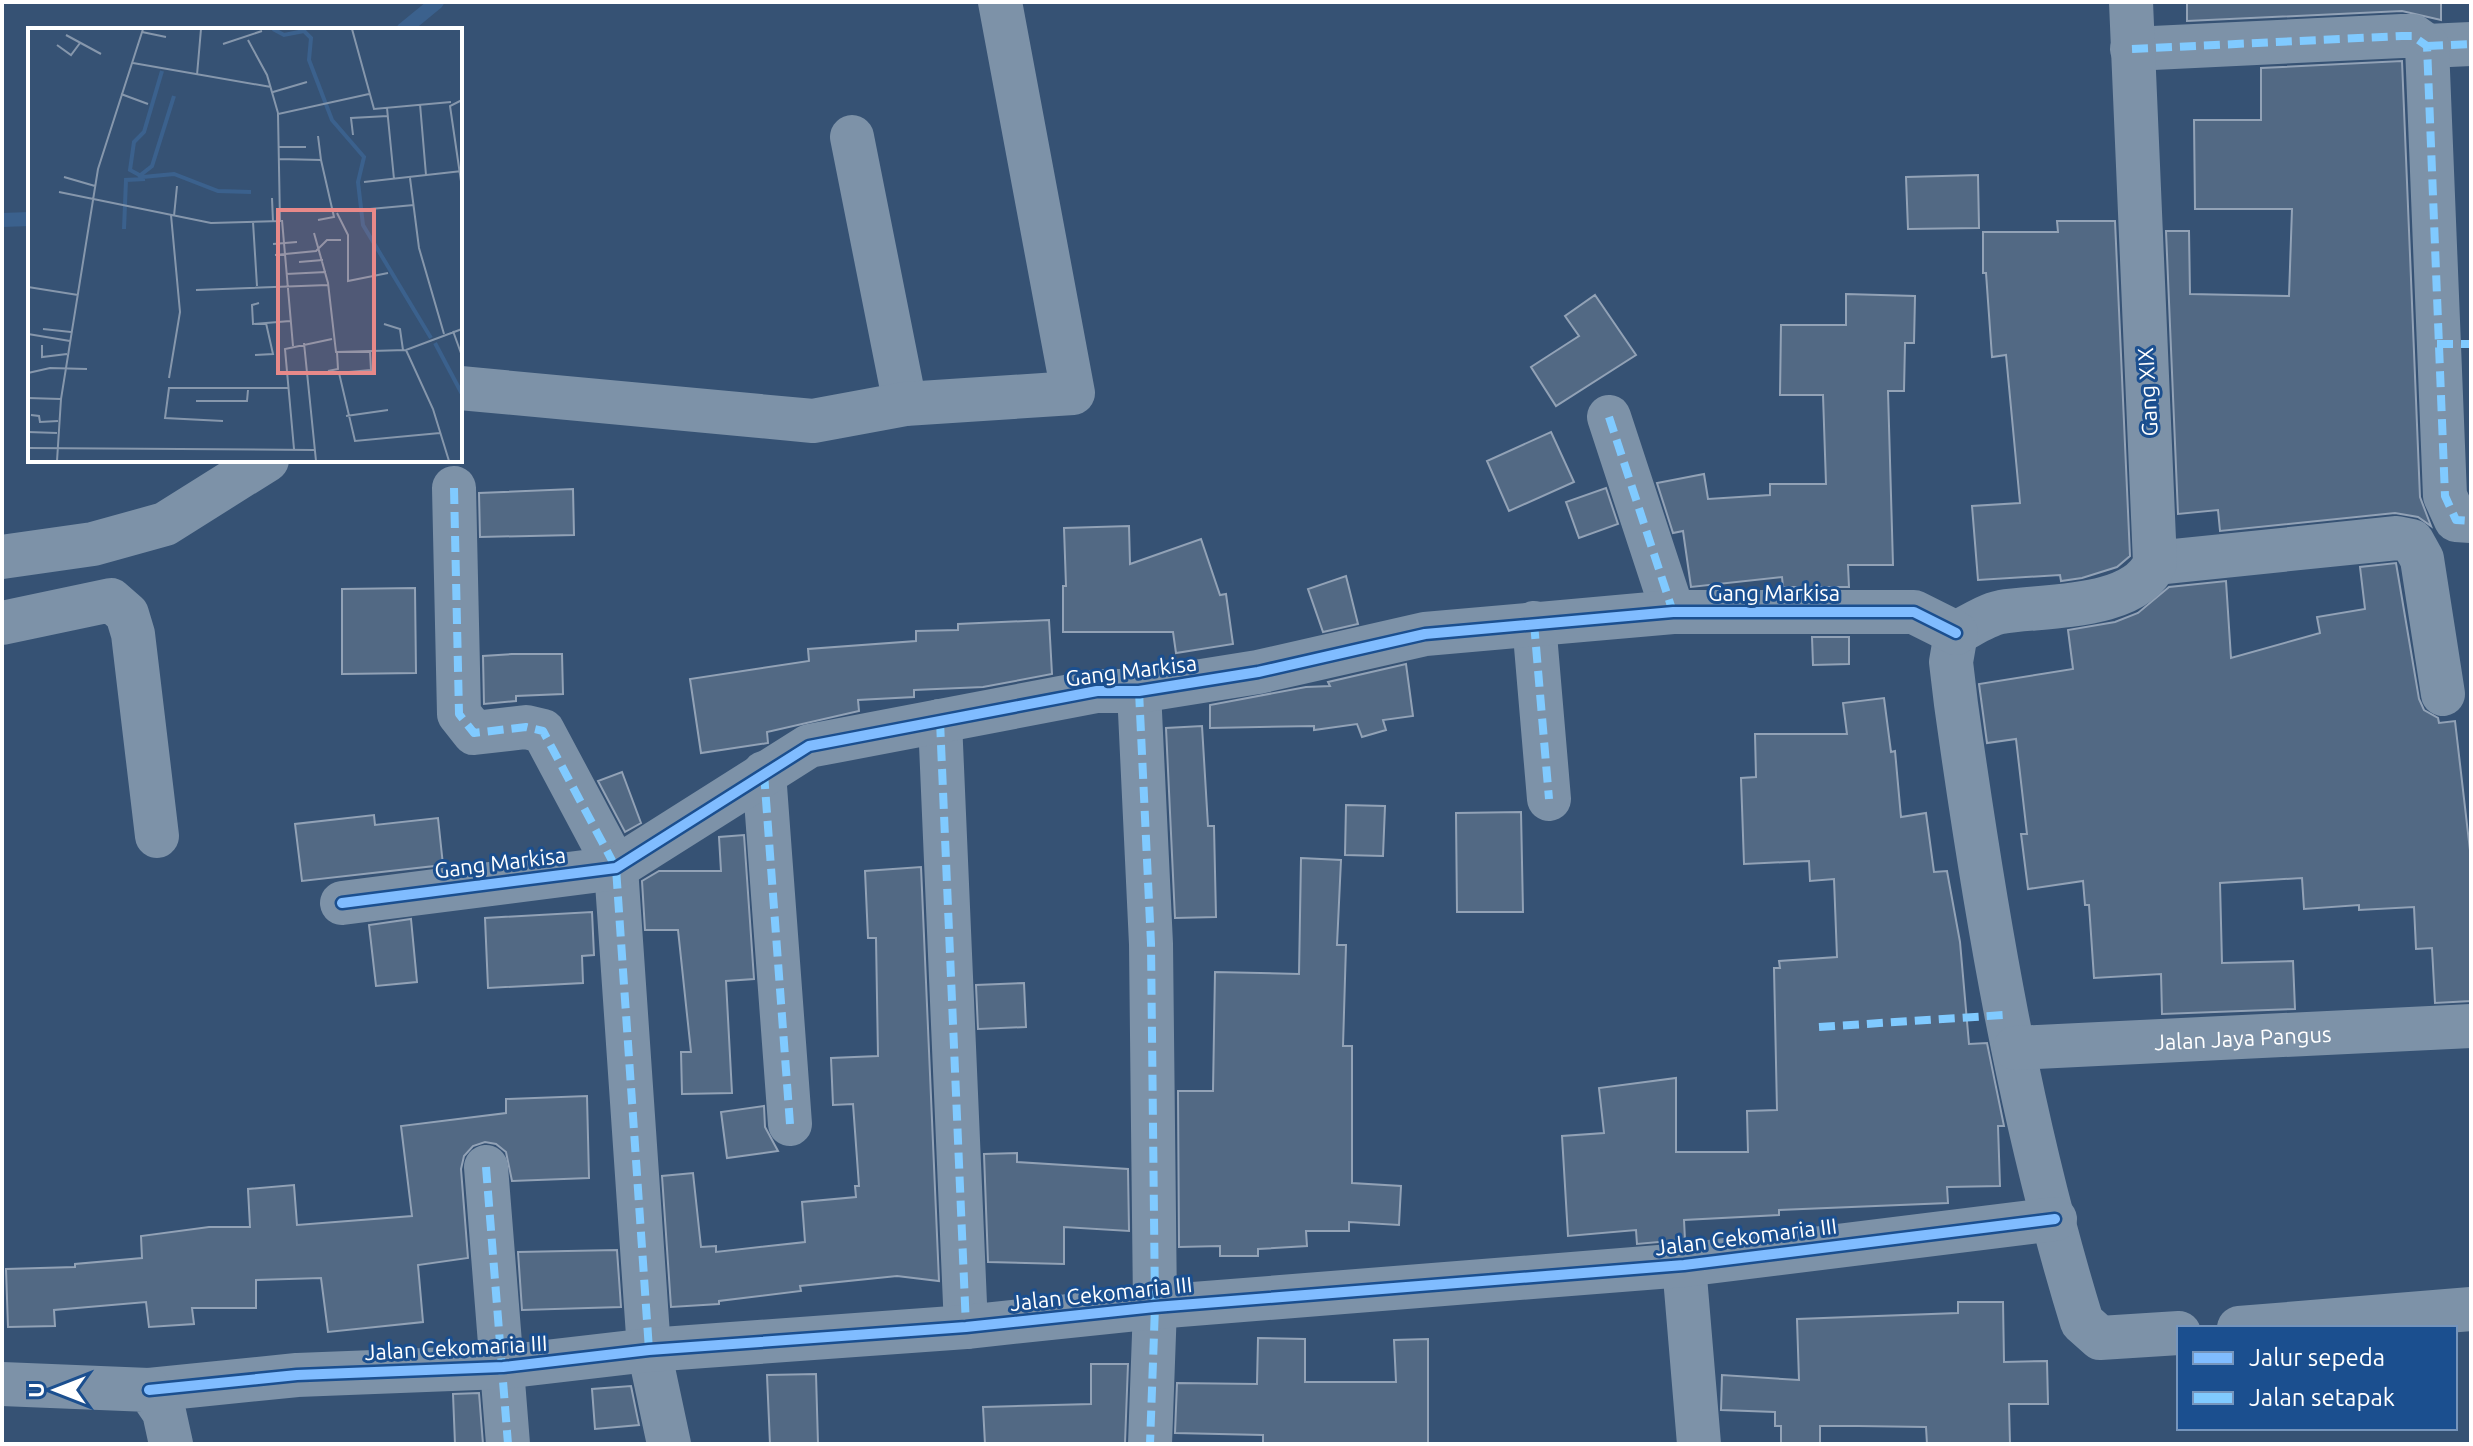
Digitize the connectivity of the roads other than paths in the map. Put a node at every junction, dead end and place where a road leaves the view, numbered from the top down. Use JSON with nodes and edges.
{"nodes":[{"id":1,"x":1000,"y":2,"type":"edge"},
{"id":2,"x":2131,"y":2,"type":"edge"},
{"id":3,"x":2471,"y":44,"type":"edge"},
{"id":4,"x":2427,"y":46,"type":"junction"},
{"id":5,"x":2132,"y":49,"type":"junction"},
{"id":6,"x":852,"y":137,"type":"dead end"},
{"id":7,"x":2454,"y":344,"type":"edge"},
{"id":8,"x":462,"y":388,"type":"edge"},
{"id":9,"x":905,"y":404,"type":"junction"},
{"id":10,"x":1609,"y":417,"type":"dead end"},
{"id":11,"x":264,"y":462,"type":"edge"},
{"id":12,"x":454,"y":488,"type":"dead end"},
{"id":13,"x":2471,"y":521,"type":"edge"},
{"id":14,"x":2,"y":557,"type":"edge"},
{"id":15,"x":2155,"y":563,"type":"junction"},
{"id":16,"x":1673,"y":612,"type":"junction"},
{"id":17,"x":2,"y":623,"type":"edge"},
{"id":18,"x":1534,"y":623,"type":"junction"},
{"id":19,"x":1956,"y":633,"type":"junction"},
{"id":20,"x":1139,"y":691,"type":"junction"},
{"id":21,"x":2443,"y":694,"type":"dead end"},
{"id":22,"x":940,"y":721,"type":"junction"},
{"id":23,"x":764,"y":773,"type":"junction"},
{"id":24,"x":1549,"y":799,"type":"dead end"},
{"id":25,"x":157,"y":836,"type":"dead end"},
{"id":26,"x":616,"y":868,"type":"junction"},
{"id":27,"x":342,"y":903,"type":"dead end"},
{"id":28,"x":2471,"y":1026,"type":"edge"},
{"id":29,"x":2015,"y":1048,"type":"junction"},
{"id":30,"x":790,"y":1124,"type":"dead end"},
{"id":31,"x":486,"y":1167,"type":"dead end"},
{"id":32,"x":2055,"y":1219,"type":"junction"},
{"id":33,"x":1684,"y":1265,"type":"junction"},
{"id":34,"x":1155,"y":1307,"type":"junction"},
{"id":35,"x":2471,"y":1309,"type":"edge"},
{"id":36,"x":2263,"y":1326,"type":"edge"},
{"id":37,"x":966,"y":1327,"type":"junction"},
{"id":38,"x":2177,"y":1333,"type":"edge"},
{"id":39,"x":649,"y":1350,"type":"junction"},
{"id":40,"x":503,"y":1367,"type":"junction"},
{"id":41,"x":2,"y":1384,"type":"edge"},
{"id":42,"x":149,"y":1390,"type":"junction"},
{"id":43,"x":171,"y":1444,"type":"edge"},
{"id":44,"x":508,"y":1444,"type":"edge"},
{"id":45,"x":669,"y":1444,"type":"edge"},
{"id":46,"x":1150,"y":1444,"type":"edge"},
{"id":47,"x":1699,"y":1444,"type":"edge"}],
"edges":[{"from":1,"to":9,"type":"street"},
{"from":2,"to":5,"type":"street","name":"Gang XIX"},
{"from":3,"to":4,"type":"street"},
{"from":4,"to":5,"type":"street"},
{"from":4,"to":7,"type":"street"},
{"from":5,"to":15,"type":"street","name":"Gang XIX"},
{"from":6,"to":9,"type":"street"},
{"from":7,"to":13,"type":"street"},
{"from":8,"to":9,"type":"street"},
{"from":10,"to":16,"type":"street"},
{"from":11,"to":14,"type":"street"},
{"from":12,"to":26,"type":"street"},
{"from":15,"to":19,"type":"street"},
{"from":15,"to":21,"type":"street"},
{"from":16,"to":18,"type":"street","name":"Gang Markisa"},
{"from":16,"to":19,"type":"street","name":"Gang Markisa"},
{"from":17,"to":25,"type":"street"},
{"from":18,"to":20,"type":"street","name":"Gang Markisa"},
{"from":18,"to":24,"type":"street"},
{"from":19,"to":29,"type":"street"},
{"from":20,"to":22,"type":"street","name":"Gang Markisa"},
{"from":20,"to":34,"type":"street"},
{"from":22,"to":23,"type":"street","name":"Gang Markisa"},
{"from":22,"to":37,"type":"street"},
{"from":23,"to":26,"type":"street","name":"Gang Markisa"},
{"from":23,"to":30,"type":"street"},
{"from":26,"to":27,"type":"street","name":"Gang Markisa"},
{"from":26,"to":39,"type":"street"},
{"from":28,"to":29,"type":"street","name":"Jalan Jaya Pangus"},
{"from":29,"to":32,"type":"street"},
{"from":31,"to":40,"type":"street"},
{"from":32,"to":33,"type":"street","name":"Jalan Cekomaria III"},
{"from":32,"to":38,"type":"street"},
{"from":33,"to":34,"type":"street","name":"Jalan Cekomaria III"},
{"from":33,"to":47,"type":"street"},
{"from":34,"to":37,"type":"street","name":"Jalan Cekomaria III"},
{"from":34,"to":46,"type":"street"},
{"from":35,"to":36,"type":"street"},
{"from":37,"to":39,"type":"street","name":"Jalan Cekomaria III"},
{"from":39,"to":40,"type":"street","name":"Jalan Cekomaria III"},
{"from":39,"to":45,"type":"street"},
{"from":40,"to":42,"type":"street","name":"Jalan Cekomaria III"},
{"from":40,"to":44,"type":"street"},
{"from":41,"to":42,"type":"street","name":"Jalan Cekomaria III"},
{"from":42,"to":43,"type":"street"}]}
